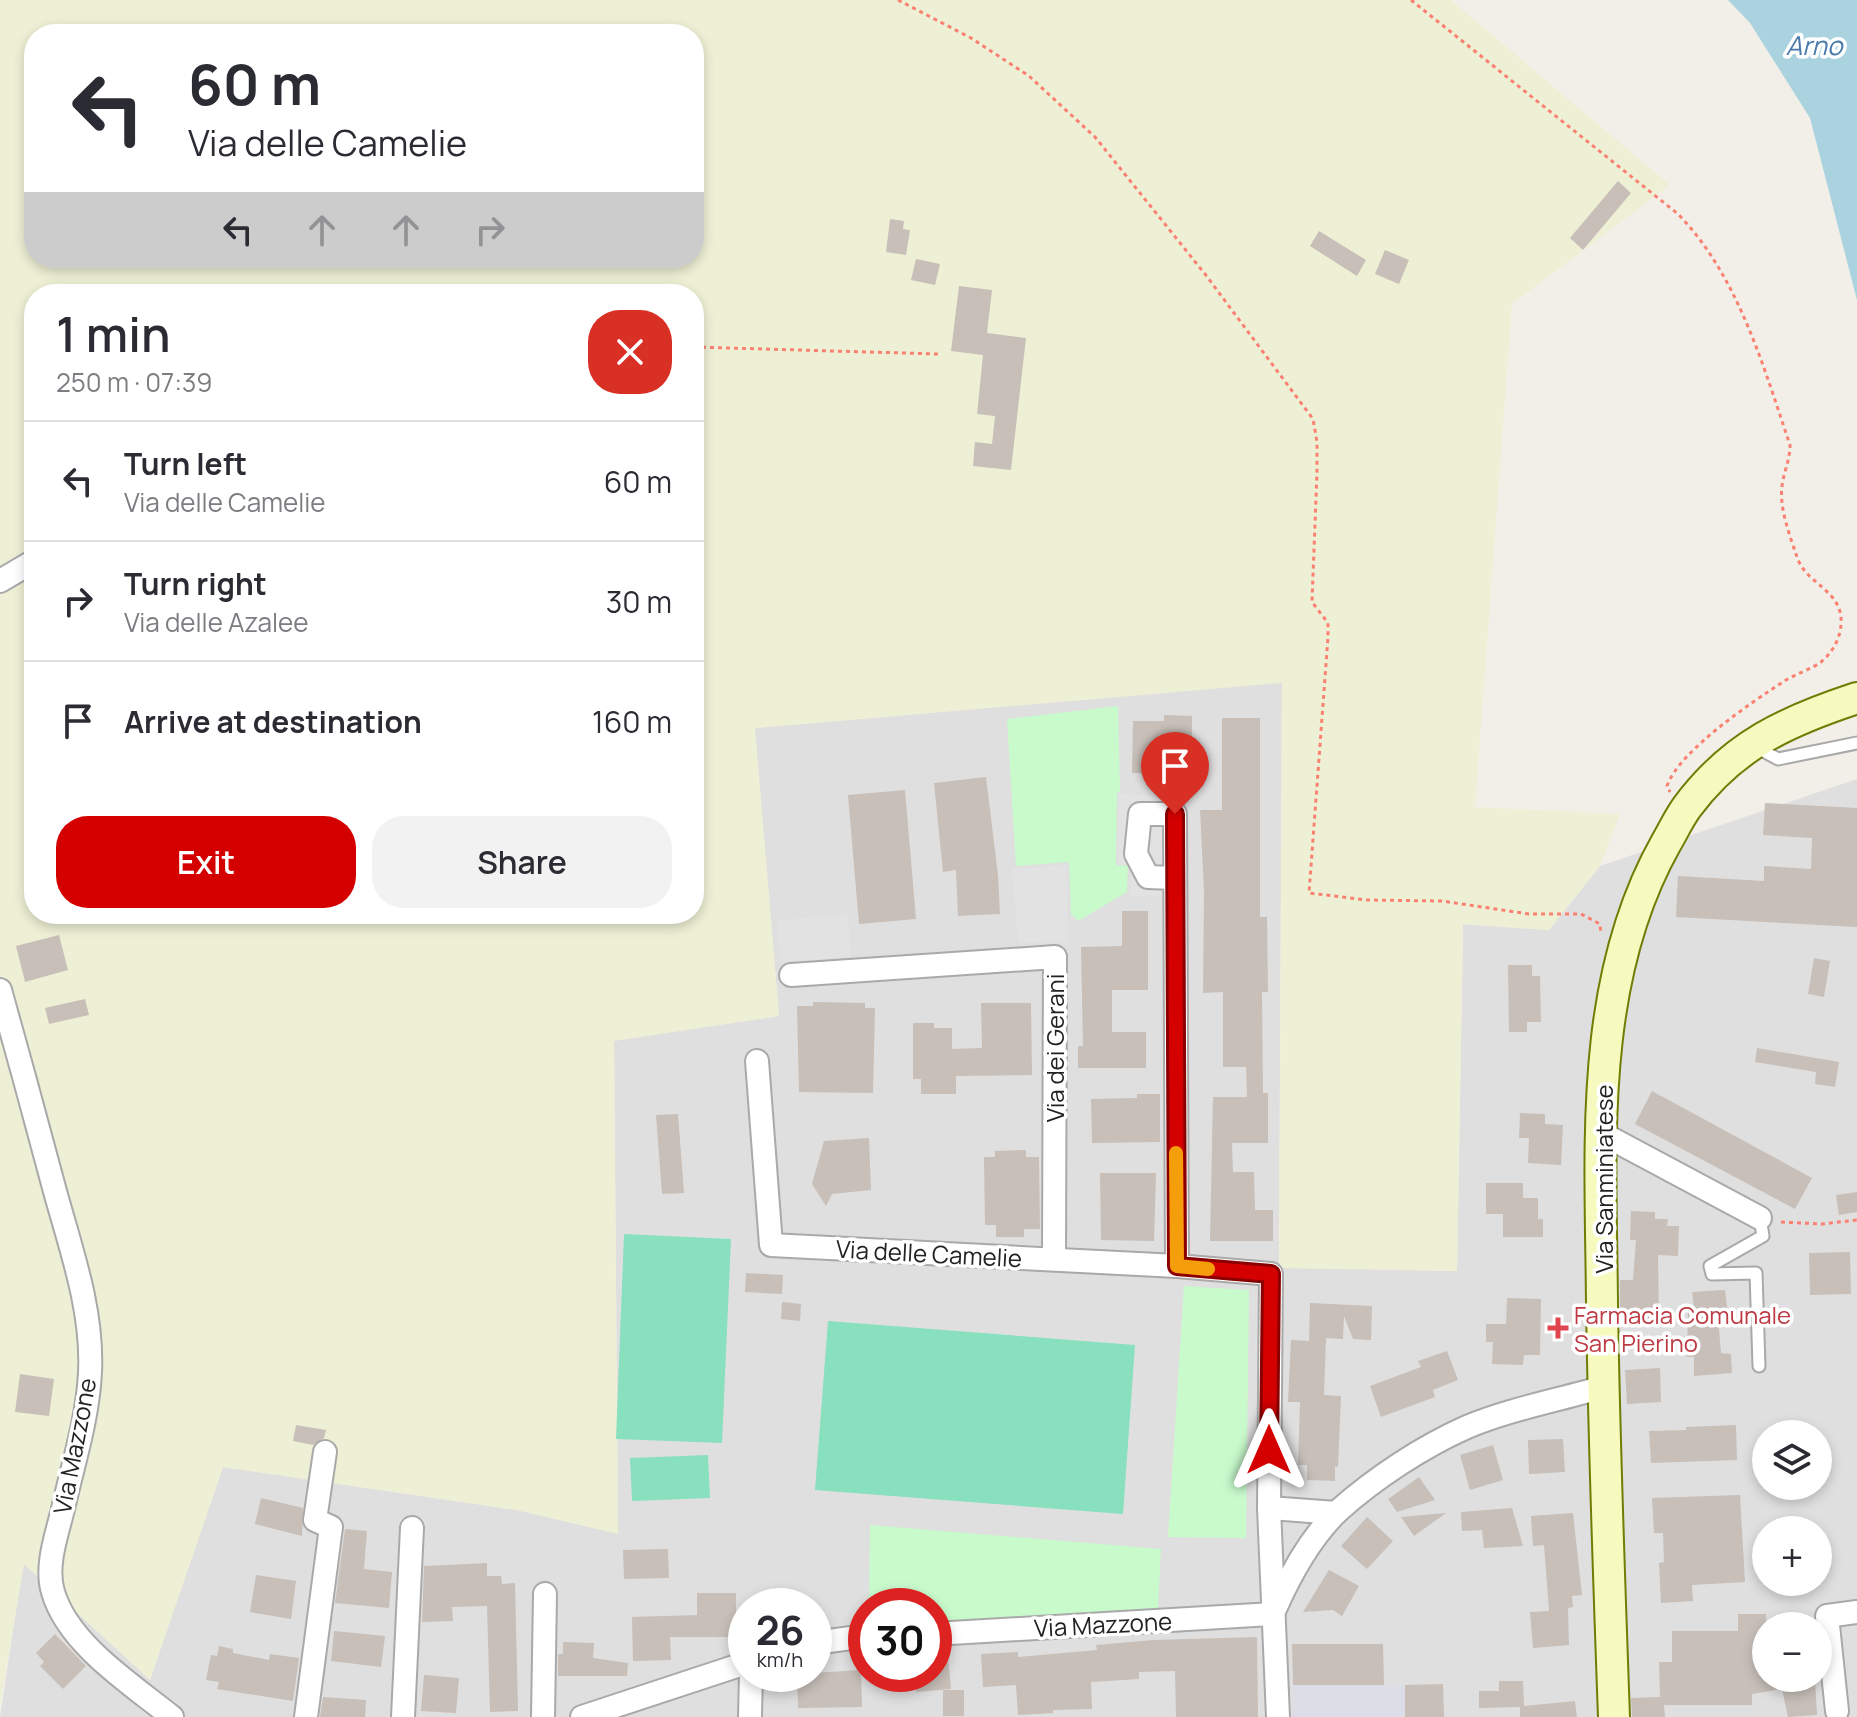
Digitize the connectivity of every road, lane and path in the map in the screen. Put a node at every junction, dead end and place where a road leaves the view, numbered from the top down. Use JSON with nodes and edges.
{"nodes":[{"id":1,"x":898,"y":0,"type":"edge"},
{"id":2,"x":1411,"y":0,"type":"edge"},
{"id":3,"x":704,"y":347,"type":"edge"},
{"id":4,"x":938,"y":354,"type":"dead end"},
{"id":5,"x":24,"y":567,"type":"edge"},
{"id":6,"x":0,"y":581,"type":"edge"},
{"id":7,"x":1857,"y":698,"type":"edge"},
{"id":8,"x":1761,"y":737,"type":"junction"},
{"id":9,"x":1857,"y":743,"type":"edge"},
{"id":10,"x":1686,"y":808,"type":"junction"},
{"id":11,"x":1174,"y":878,"type":"dead end"},
{"id":12,"x":1621,"y":957,"type":"junction"},
{"id":13,"x":791,"y":975,"type":"dead end"},
{"id":14,"x":0,"y":990,"type":"edge"},
{"id":15,"x":757,"y":1061,"type":"dead end"},
{"id":16,"x":1601,"y":1133,"type":"junction"},
{"id":17,"x":1760,"y":1218,"type":"junction"},
{"id":18,"x":1857,"y":1220,"type":"edge"},
{"id":19,"x":1054,"y":1259,"type":"junction"},
{"id":20,"x":1177,"y":1266,"type":"junction"},
{"id":21,"x":1759,"y":1366,"type":"dead end"},
{"id":22,"x":1603,"y":1387,"type":"junction"},
{"id":23,"x":325,"y":1452,"type":"dead end"},
{"id":24,"x":1269,"y":1508,"type":"junction"},
{"id":25,"x":1336,"y":1513,"type":"junction"},
{"id":26,"x":412,"y":1528,"type":"dead end"},
{"id":27,"x":545,"y":1594,"type":"dead end"},
{"id":28,"x":1857,"y":1612,"type":"edge"},
{"id":29,"x":1273,"y":1614,"type":"junction"},
{"id":30,"x":952,"y":1633,"type":"edge"},
{"id":31,"x":728,"y":1669,"type":"edge"},
{"id":32,"x":751,"y":1692,"type":"edge"},
{"id":33,"x":1837,"y":1711,"type":"dead end"},
{"id":34,"x":172,"y":1717,"type":"edge"},
{"id":35,"x":306,"y":1717,"type":"edge"},
{"id":36,"x":403,"y":1717,"type":"edge"},
{"id":37,"x":543,"y":1717,"type":"edge"},
{"id":38,"x":582,"y":1717,"type":"edge"},
{"id":39,"x":750,"y":1717,"type":"edge"},
{"id":40,"x":1278,"y":1717,"type":"edge"},
{"id":41,"x":1614,"y":1717,"type":"edge"}],
"edges":[{"from":1,"to":12,"type":"path"},
{"from":2,"to":10,"type":"path"},
{"from":3,"to":4,"type":"path"},
{"from":5,"to":6,"type":"street"},
{"from":7,"to":8,"type":"street","name":"Via Sanminiatese"},
{"from":8,"to":9,"type":"lane"},
{"from":8,"to":10,"type":"street","name":"Via Sanminiatese"},
{"from":10,"to":12,"type":"street","name":"Via Sanminiatese"},
{"from":11,"to":20,"type":"street"},
{"from":12,"to":16,"type":"street","name":"Via Sanminiatese"},
{"from":13,"to":19,"type":"street","name":"Via dei Gerani"},
{"from":14,"to":34,"type":"street","name":"Via Mazzone"},
{"from":15,"to":19,"type":"street","name":"Via delle Camelie"},
{"from":16,"to":17,"type":"street"},
{"from":16,"to":22,"type":"street","name":"Via Sanminiatese"},
{"from":17,"to":18,"type":"path"},
{"from":17,"to":21,"type":"lane"},
{"from":19,"to":20,"type":"street","name":"Via delle Camelie"},
{"from":20,"to":24,"type":"street","name":"Via delle Camelie"},
{"from":22,"to":25,"type":"street"},
{"from":22,"to":41,"type":"street","name":"Via Sanminiatese"},
{"from":23,"to":35,"type":"street"},
{"from":24,"to":25,"type":"street"},
{"from":24,"to":29,"type":"street"},
{"from":25,"to":29,"type":"street"},
{"from":26,"to":36,"type":"street"},
{"from":27,"to":37,"type":"street"},
{"from":28,"to":33,"type":"street"},
{"from":29,"to":30,"type":"street","name":"Via Mazzone"},
{"from":29,"to":40,"type":"street"},
{"from":31,"to":38,"type":"street"},
{"from":32,"to":39,"type":"street"}]}
